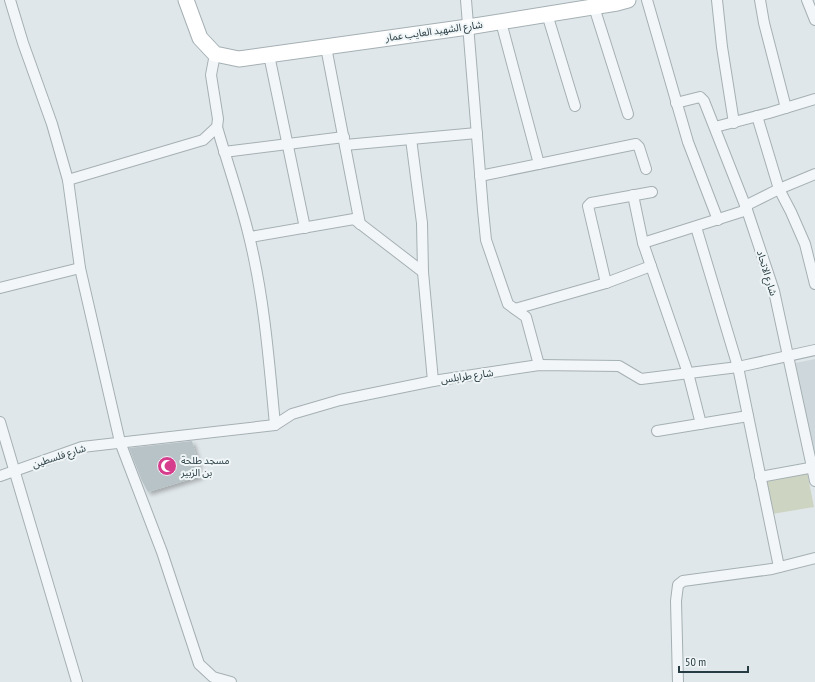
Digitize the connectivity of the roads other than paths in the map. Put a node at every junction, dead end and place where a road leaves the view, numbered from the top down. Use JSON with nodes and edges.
{"nodes":[{"id":1,"x":10,"y":0,"type":"edge"},
{"id":2,"x":186,"y":0,"type":"edge"},
{"id":3,"x":466,"y":0,"type":"edge"},
{"id":4,"x":627,"y":0,"type":"edge"},
{"id":5,"x":647,"y":0,"type":"edge"},
{"id":6,"x":717,"y":0,"type":"edge"},
{"id":7,"x":760,"y":0,"type":"edge"},
{"id":8,"x":808,"y":0,"type":"edge"},
{"id":9,"x":594,"y":7,"type":"junction"},
{"id":10,"x":547,"y":14,"type":"junction"},
{"id":11,"x":815,"y":20,"type":"edge"},
{"id":12,"x":501,"y":22,"type":"junction"},
{"id":13,"x":468,"y":27,"type":"junction"},
{"id":14,"x":326,"y":47,"type":"junction"},
{"id":15,"x":215,"y":54,"type":"junction"},
{"id":16,"x":270,"y":55,"type":"junction"},
{"id":17,"x":815,"y":99,"type":"edge"},
{"id":18,"x":676,"y":103,"type":"junction"},
{"id":19,"x":575,"y":106,"type":"dead end"},
{"id":20,"x":786,"y":108,"type":"junction"},
{"id":21,"x":628,"y":114,"type":"dead end"},
{"id":22,"x":757,"y":116,"type":"junction"},
{"id":23,"x":734,"y":123,"type":"junction"},
{"id":24,"x":217,"y":127,"type":"junction"},
{"id":25,"x":715,"y":127,"type":"junction"},
{"id":26,"x":477,"y":133,"type":"junction"},
{"id":27,"x":411,"y":139,"type":"junction"},
{"id":28,"x":345,"y":141,"type":"junction"},
{"id":29,"x":288,"y":144,"type":"junction"},
{"id":30,"x":224,"y":152,"type":"junction"},
{"id":31,"x":540,"y":164,"type":"junction"},
{"id":32,"x":646,"y":169,"type":"dead end"},
{"id":33,"x":815,"y":174,"type":"edge"},
{"id":34,"x":480,"y":176,"type":"junction"},
{"id":35,"x":68,"y":180,"type":"junction"},
{"id":36,"x":779,"y":189,"type":"junction"},
{"id":37,"x":652,"y":192,"type":"dead end"},
{"id":38,"x":633,"y":195,"type":"junction"},
{"id":39,"x":746,"y":208,"type":"junction"},
{"id":40,"x":718,"y":220,"type":"junction"},
{"id":41,"x":360,"y":224,"type":"junction"},
{"id":42,"x":696,"y":227,"type":"junction"},
{"id":43,"x":305,"y":228,"type":"junction"},
{"id":44,"x":250,"y":237,"type":"junction"},
{"id":45,"x":643,"y":243,"type":"junction"},
{"id":46,"x":811,"y":252,"type":"edge"},
{"id":47,"x":651,"y":266,"type":"junction"},
{"id":48,"x":80,"y":268,"type":"junction"},
{"id":49,"x":423,"y":272,"type":"junction"},
{"id":50,"x":606,"y":283,"type":"junction"},
{"id":51,"x":815,"y":284,"type":"edge"},
{"id":52,"x":0,"y":288,"type":"edge"},
{"id":53,"x":515,"y":309,"type":"junction"},
{"id":54,"x":815,"y":350,"type":"edge"},
{"id":55,"x":788,"y":356,"type":"junction"},
{"id":56,"x":539,"y":366,"type":"junction"},
{"id":57,"x":738,"y":367,"type":"junction"},
{"id":58,"x":688,"y":373,"type":"junction"},
{"id":59,"x":433,"y":381,"type":"junction"},
{"id":60,"x":748,"y":416,"type":"junction"},
{"id":61,"x":0,"y":422,"type":"edge"},
{"id":62,"x":701,"y":424,"type":"junction"},
{"id":63,"x":275,"y":425,"type":"junction"},
{"id":64,"x":657,"y":431,"type":"dead end"},
{"id":65,"x":120,"y":442,"type":"junction"},
{"id":66,"x":813,"y":467,"type":"edge"},
{"id":67,"x":14,"y":471,"type":"junction"},
{"id":68,"x":0,"y":476,"type":"edge"},
{"id":69,"x":760,"y":477,"type":"junction"},
{"id":70,"x":815,"y":481,"type":"edge"},
{"id":71,"x":815,"y":558,"type":"edge"},
{"id":72,"x":779,"y":567,"type":"junction"},
{"id":73,"x":213,"y":677,"type":"junction"},
{"id":74,"x":77,"y":682,"type":"edge"},
{"id":75,"x":203,"y":682,"type":"edge"},
{"id":76,"x":231,"y":682,"type":"edge"},
{"id":77,"x":678,"y":682,"type":"edge"}],
"edges":[{"from":1,"to":35,"type":"street"},
{"from":2,"to":15,"type":"street"},
{"from":3,"to":13,"type":"street"},
{"from":4,"to":9,"type":"street","name":"شارع الشهيد العايب عمار"},
{"from":5,"to":18,"type":"street"},
{"from":6,"to":23,"type":"street"},
{"from":7,"to":20,"type":"street"},
{"from":8,"to":11,"type":"street"},
{"from":9,"to":10,"type":"street","name":"شارع الشهيد العايب عمار"},
{"from":9,"to":21,"type":"street"},
{"from":10,"to":12,"type":"street","name":"شارع الشهيد العايب عمار"},
{"from":10,"to":19,"type":"street"},
{"from":12,"to":13,"type":"street","name":"شارع الشهيد العايب عمار"},
{"from":12,"to":31,"type":"street"},
{"from":13,"to":14,"type":"street","name":"شارع الشهيد العايب عمار"},
{"from":13,"to":26,"type":"street"},
{"from":14,"to":16,"type":"street","name":"شارع الشهيد العايب عمار"},
{"from":14,"to":28,"type":"street"},
{"from":15,"to":16,"type":"street","name":"شارع الشهيد العايب عمار"},
{"from":15,"to":24,"type":"street"},
{"from":16,"to":29,"type":"street"},
{"from":17,"to":20,"type":"street"},
{"from":18,"to":25,"type":"street","name":"شارع الاتحاد"},
{"from":18,"to":40,"type":"street"},
{"from":20,"to":22,"type":"street"},
{"from":22,"to":23,"type":"street"},
{"from":22,"to":36,"type":"street"},
{"from":23,"to":25,"type":"street"},
{"from":24,"to":30,"type":"street"},
{"from":24,"to":35,"type":"street"},
{"from":25,"to":39,"type":"street","name":"شارع الاتحاد"},
{"from":26,"to":27,"type":"street"},
{"from":26,"to":34,"type":"street"},
{"from":27,"to":28,"type":"street"},
{"from":27,"to":49,"type":"street"},
{"from":28,"to":29,"type":"street"},
{"from":28,"to":41,"type":"street"},
{"from":29,"to":30,"type":"street"},
{"from":29,"to":43,"type":"street"},
{"from":30,"to":44,"type":"street"},
{"from":31,"to":32,"type":"street"},
{"from":31,"to":34,"type":"street"},
{"from":33,"to":36,"type":"street"},
{"from":34,"to":53,"type":"street"},
{"from":35,"to":48,"type":"street"},
{"from":36,"to":39,"type":"street"},
{"from":36,"to":46,"type":"street"},
{"from":37,"to":38,"type":"street"},
{"from":38,"to":45,"type":"street"},
{"from":38,"to":50,"type":"street"},
{"from":39,"to":40,"type":"street"},
{"from":39,"to":55,"type":"street","name":"شارع الاتحاد"},
{"from":40,"to":42,"type":"street"},
{"from":41,"to":43,"type":"street"},
{"from":41,"to":49,"type":"street"},
{"from":42,"to":45,"type":"street"},
{"from":42,"to":57,"type":"street"},
{"from":43,"to":44,"type":"street"},
{"from":44,"to":63,"type":"street"},
{"from":45,"to":47,"type":"street"},
{"from":46,"to":51,"type":"street"},
{"from":47,"to":50,"type":"street"},
{"from":47,"to":58,"type":"street"},
{"from":48,"to":52,"type":"street"},
{"from":48,"to":65,"type":"street"},
{"from":49,"to":59,"type":"street"},
{"from":50,"to":53,"type":"street"},
{"from":53,"to":56,"type":"street"},
{"from":54,"to":55,"type":"street","name":"شارع طرابلس"},
{"from":55,"to":57,"type":"street","name":"شارع طرابلس"},
{"from":55,"to":66,"type":"street","name":"شارع الاتحاد"},
{"from":56,"to":58,"type":"street","name":"شارع طرابلس"},
{"from":56,"to":59,"type":"street","name":"شارع طرابلس"},
{"from":57,"to":58,"type":"street","name":"شارع طرابلس"},
{"from":57,"to":60,"type":"street"},
{"from":58,"to":62,"type":"street"},
{"from":59,"to":63,"type":"street","name":"شارع طرابلس"},
{"from":60,"to":62,"type":"street"},
{"from":60,"to":69,"type":"street"},
{"from":61,"to":67,"type":"street"},
{"from":62,"to":64,"type":"street"},
{"from":63,"to":65,"type":"street","name":"شارع طرابلس"},
{"from":65,"to":67,"type":"street","name":"شارع فلسطين"},
{"from":65,"to":73,"type":"street"},
{"from":66,"to":69,"type":"street"},
{"from":66,"to":70,"type":"street","name":"شارع الاتحاد"},
{"from":67,"to":68,"type":"street","name":"شارع فلسطين"},
{"from":67,"to":74,"type":"street"},
{"from":69,"to":72,"type":"street"},
{"from":71,"to":72,"type":"street"},
{"from":72,"to":77,"type":"street"},
{"from":73,"to":75,"type":"street"},
{"from":73,"to":76,"type":"street"}]}
